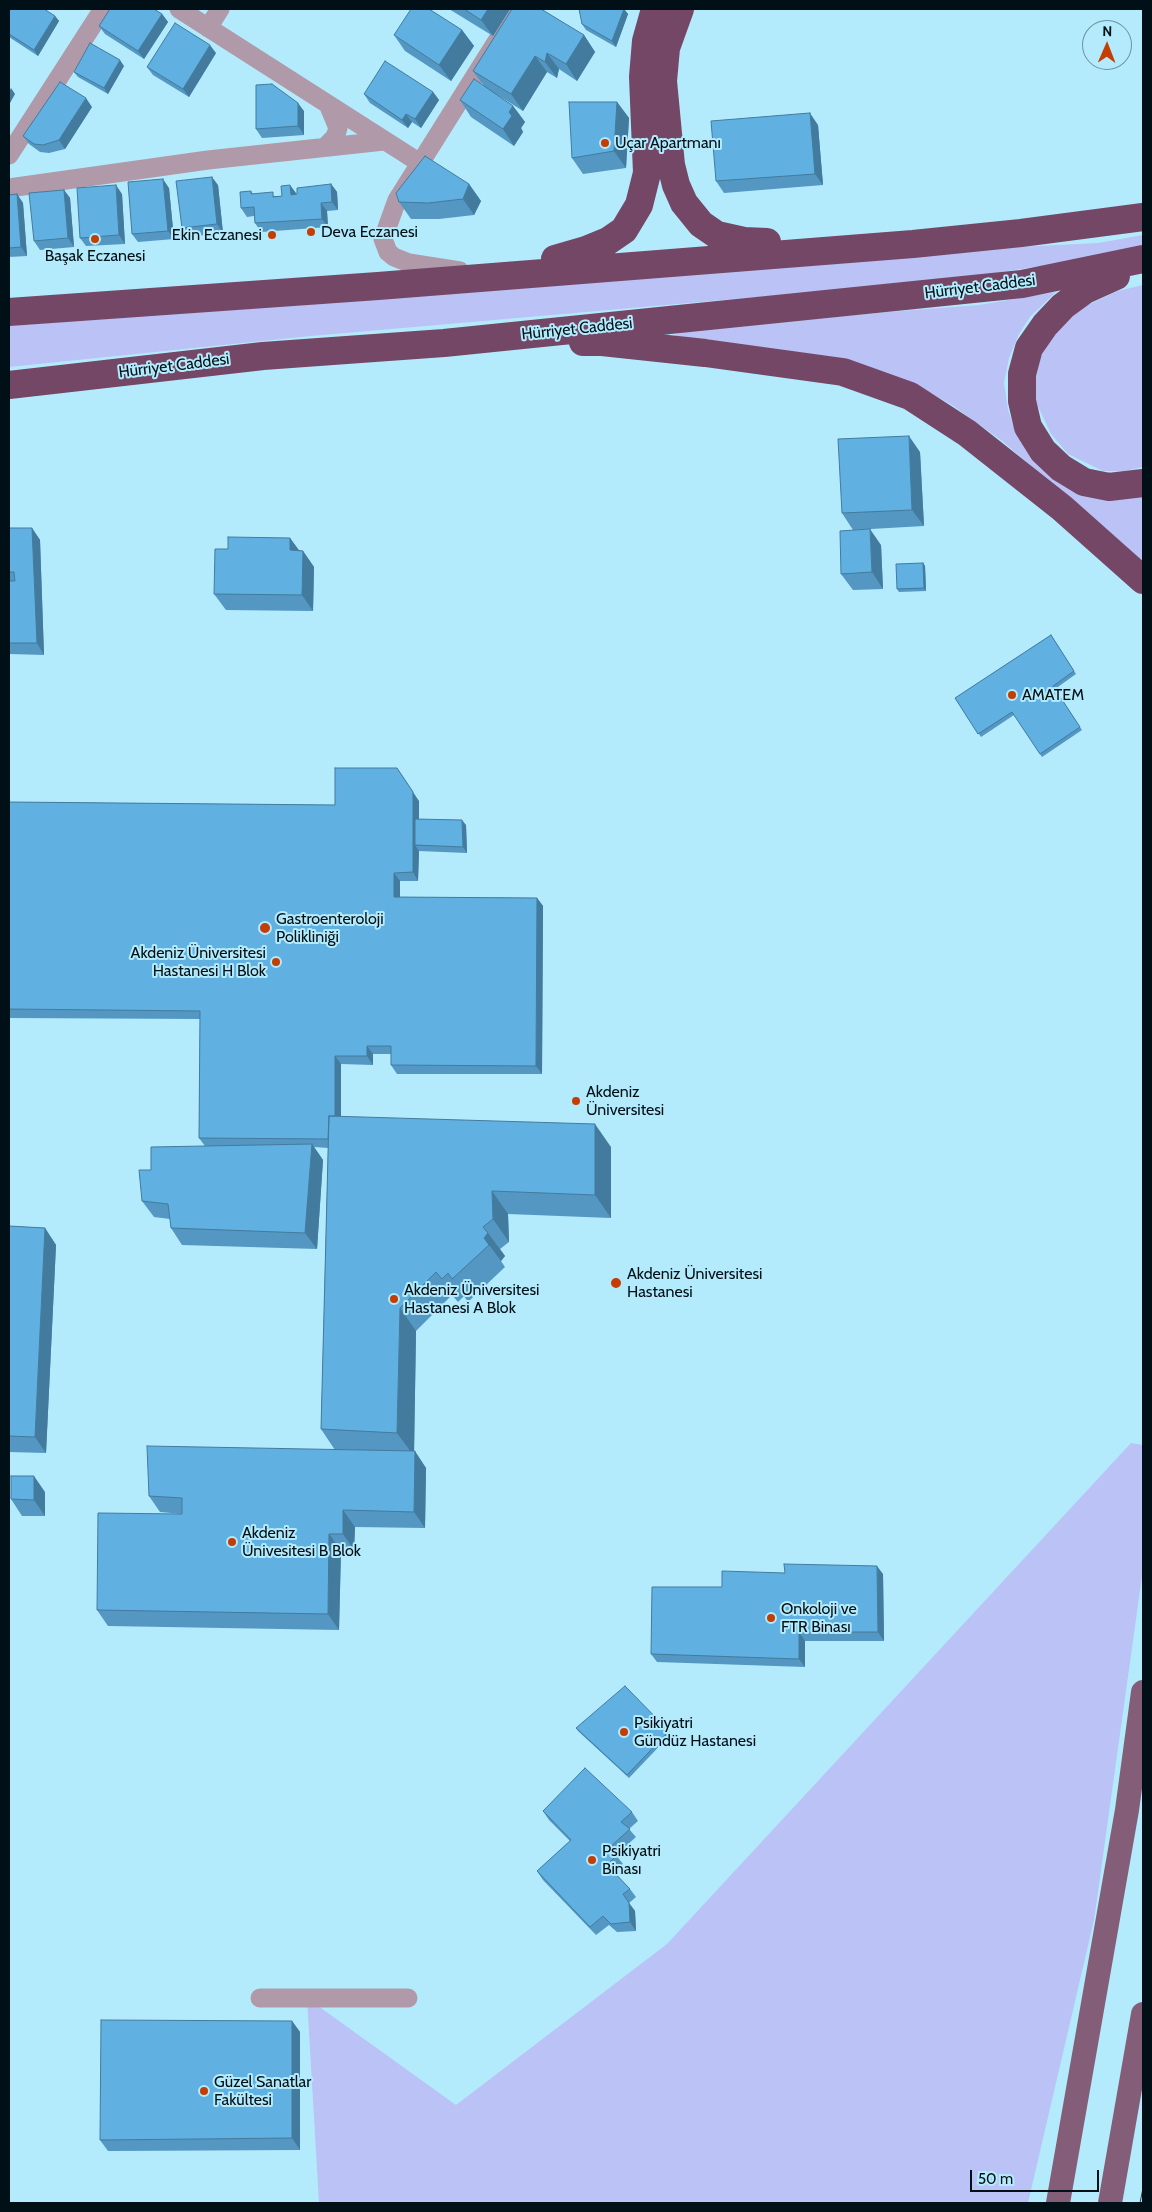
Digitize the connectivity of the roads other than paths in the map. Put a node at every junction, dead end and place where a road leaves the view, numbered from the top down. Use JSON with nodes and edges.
{"nodes":[{"id":1,"x":103,"y":9,"type":"edge"},
{"id":2,"x":179,"y":9,"type":"edge"},
{"id":3,"x":220,"y":9,"type":"edge"},
{"id":4,"x":517,"y":9,"type":"edge"},
{"id":5,"x":661,"y":10,"type":"edge"},
{"id":6,"x":208,"y":28,"type":"junction"},
{"id":7,"x":328,"y":104,"type":"junction"},
{"id":8,"x":384,"y":140,"type":"junction"},
{"id":9,"x":324,"y":147,"type":"junction"},
{"id":10,"x":9,"y":155,"type":"edge"},
{"id":11,"x":420,"y":163,"type":"junction"},
{"id":12,"x":9,"y":188,"type":"edge"},
{"id":13,"x":1143,"y":217,"type":"edge"},
{"id":14,"x":913,"y":244,"type":"junction"},
{"id":15,"x":1143,"y":259,"type":"edge"},
{"id":16,"x":1143,"y":264,"type":"edge"},
{"id":17,"x":496,"y":275,"type":"junction"},
{"id":18,"x":221,"y":297,"type":"junction"},
{"id":19,"x":9,"y":312,"type":"edge"},
{"id":20,"x":9,"y":318,"type":"edge"},
{"id":21,"x":444,"y":343,"type":"junction"},
{"id":22,"x":263,"y":356,"type":"junction"},
{"id":23,"x":9,"y":376,"type":"edge"},
{"id":24,"x":9,"y":385,"type":"edge"},
{"id":25,"x":1143,"y":483,"type":"edge"},
{"id":26,"x":1143,"y":580,"type":"edge"},
{"id":27,"x":1143,"y":1692,"type":"edge"},
{"id":28,"x":260,"y":1998,"type":"dead end"},
{"id":29,"x":408,"y":1998,"type":"dead end"},
{"id":30,"x":1143,"y":2014,"type":"edge"},
{"id":31,"x":1058,"y":2203,"type":"edge"},
{"id":32,"x":1110,"y":2203,"type":"edge"}],
"edges":[{"from":1,"to":10,"type":"street"},
{"from":2,"to":6,"type":"street"},
{"from":3,"to":6,"type":"street"},
{"from":4,"to":11,"type":"street"},
{"from":5,"to":14,"type":"highway"},
{"from":5,"to":17,"type":"highway"},
{"from":6,"to":7,"type":"street"},
{"from":7,"to":8,"type":"street"},
{"from":7,"to":9,"type":"street"},
{"from":8,"to":9,"type":"street"},
{"from":8,"to":11,"type":"street"},
{"from":9,"to":12,"type":"street"},
{"from":11,"to":17,"type":"street"},
{"from":13,"to":14,"type":"highway"},
{"from":14,"to":17,"type":"highway"},
{"from":15,"to":21,"type":"highway","name":"Hürriyet Caddesi"},
{"from":16,"to":25,"type":"highway"},
{"from":17,"to":18,"type":"highway"},
{"from":18,"to":19,"type":"highway"},
{"from":18,"to":20,"type":"highway"},
{"from":21,"to":22,"type":"highway","name":"Hürriyet Caddesi"},
{"from":21,"to":26,"type":"highway"},
{"from":22,"to":23,"type":"highway"},
{"from":22,"to":24,"type":"highway","name":"Hürriyet Caddesi"},
{"from":27,"to":31,"type":"main road"},
{"from":28,"to":29,"type":"street"},
{"from":30,"to":32,"type":"main road"}]}
